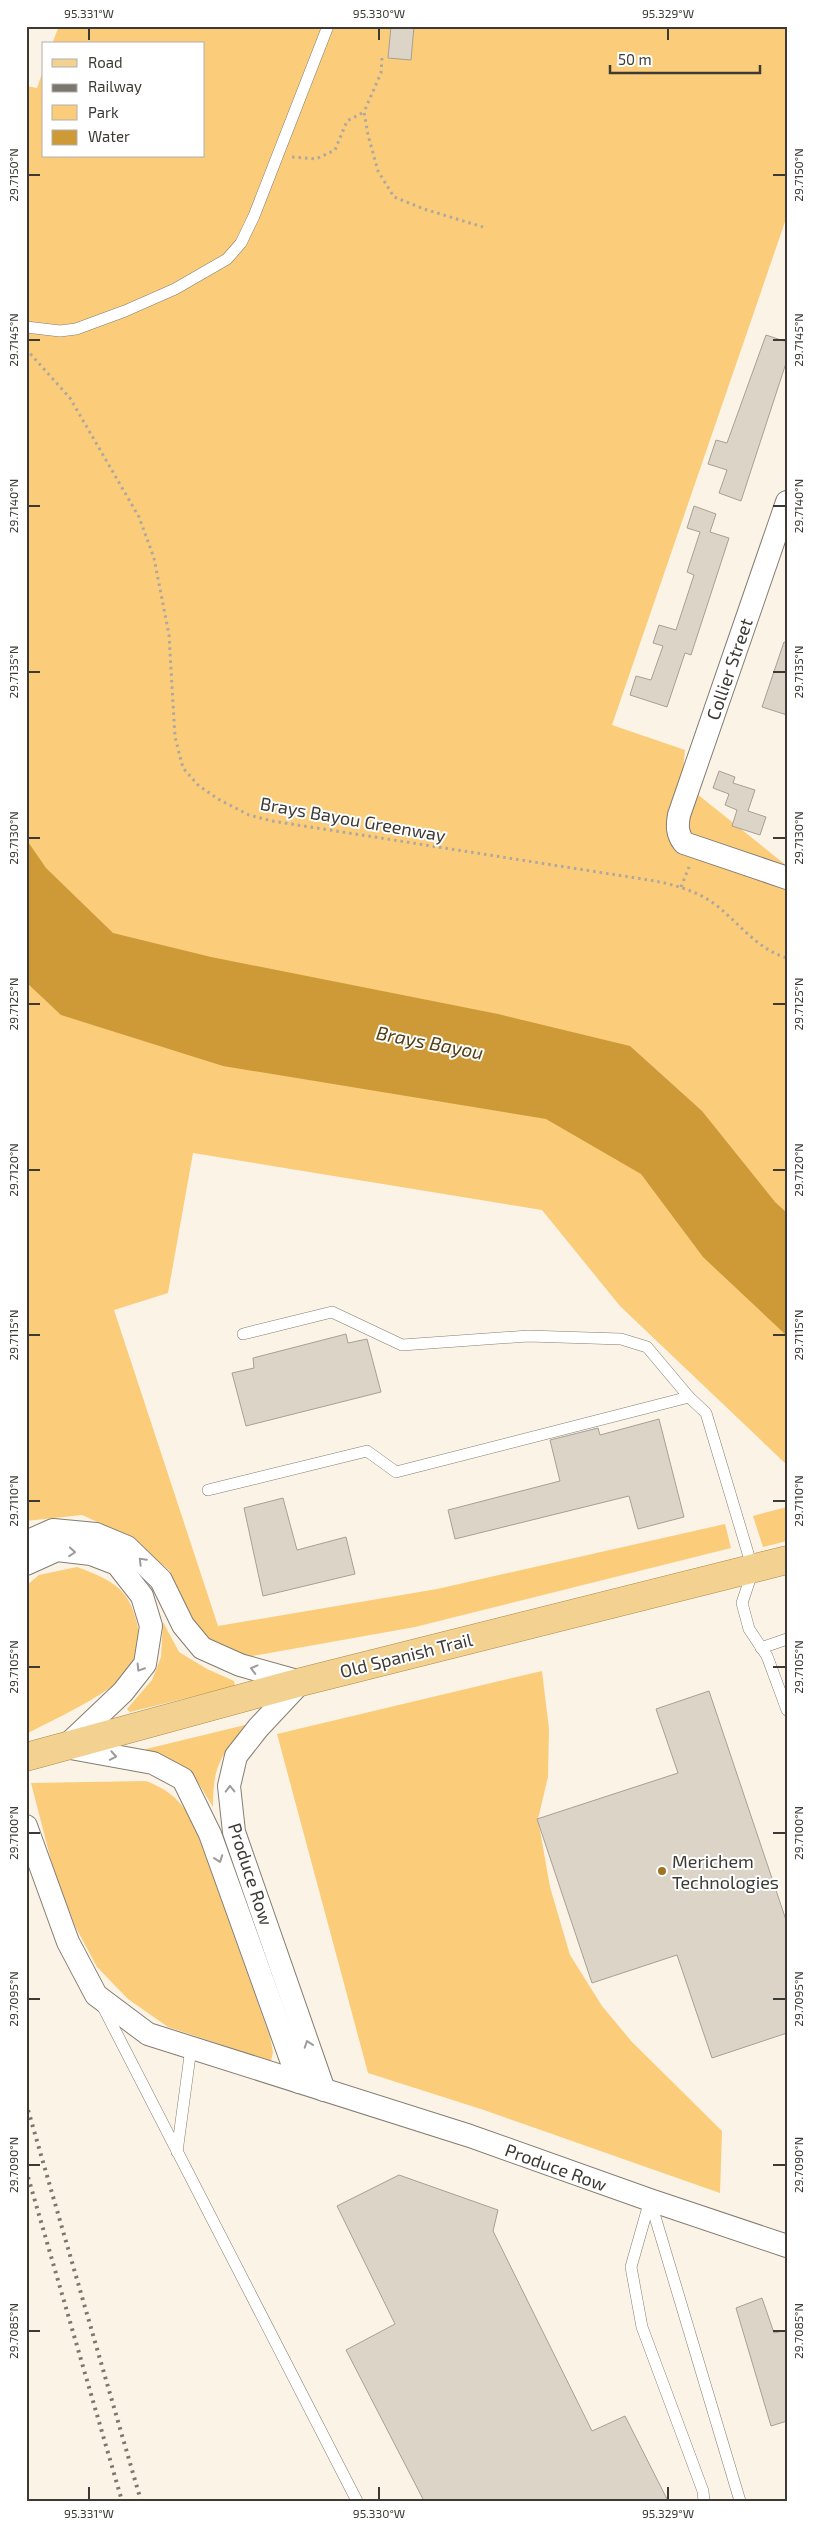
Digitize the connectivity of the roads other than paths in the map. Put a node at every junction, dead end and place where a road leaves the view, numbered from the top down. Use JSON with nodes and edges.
{"nodes":[{"id":1,"x":328,"y":26,"type":"edge"},
{"id":2,"x":26,"y":327,"type":"edge"},
{"id":3,"x":787,"y":502,"type":"edge"},
{"id":4,"x":787,"y":878,"type":"edge"},
{"id":5,"x":243,"y":1334,"type":"dead end"},
{"id":6,"x":689,"y":1397,"type":"junction"},
{"id":7,"x":208,"y":1490,"type":"dead end"},
{"id":8,"x":26,"y":1542,"type":"edge"},
{"id":9,"x":787,"y":1560,"type":"edge"},
{"id":10,"x":26,"y":1564,"type":"edge"},
{"id":11,"x":753,"y":1570,"type":"junction"},
{"id":12,"x":787,"y":1639,"type":"edge"},
{"id":13,"x":761,"y":1648,"type":"junction"},
{"id":14,"x":301,"y":1682,"type":"junction"},
{"id":15,"x":787,"y":1710,"type":"edge"},
{"id":16,"x":65,"y":1747,"type":"junction"},
{"id":17,"x":26,"y":1757,"type":"edge"},
{"id":18,"x":28,"y":1834,"type":"edge"},
{"id":19,"x":96,"y":1995,"type":"junction"},
{"id":20,"x":191,"y":2048,"type":"junction"},
{"id":21,"x":299,"y":2082,"type":"junction"},
{"id":22,"x":324,"y":2090,"type":"junction"},
{"id":23,"x":177,"y":2152,"type":"junction"},
{"id":24,"x":650,"y":2200,"type":"junction"},
{"id":25,"x":787,"y":2246,"type":"edge"},
{"id":26,"x":357,"y":2501,"type":"edge"},
{"id":27,"x":704,"y":2501,"type":"edge"},
{"id":28,"x":740,"y":2501,"type":"edge"}],
"edges":[{"from":1,"to":2,"type":"lane"},
{"from":3,"to":4,"type":"street","name":"Collier Street"},
{"from":5,"to":6,"type":"lane"},
{"from":6,"to":7,"type":"lane"},
{"from":6,"to":11,"type":"lane"},
{"from":14,"to":8,"type":"street","one_way":true},
{"from":9,"to":11,"type":"main road","name":"Old Spanish Trail"},
{"from":10,"to":16,"type":"street","one_way":true},
{"from":11,"to":13,"type":"lane"},
{"from":11,"to":14,"type":"main road","name":"Old Spanish Trail"},
{"from":12,"to":13,"type":"lane"},
{"from":13,"to":15,"type":"lane"},
{"from":14,"to":16,"type":"main road","name":"Old Spanish Trail"},
{"from":22,"to":14,"type":"street","name":"Produce Row","one_way":true},
{"from":16,"to":17,"type":"main road","name":"Old Spanish Trail"},
{"from":16,"to":21,"type":"street","name":"Produce Row","one_way":true},
{"from":18,"to":19,"type":"street","name":"Produce Row"},
{"from":19,"to":20,"type":"street","name":"Produce Row"},
{"from":19,"to":23,"type":"lane"},
{"from":20,"to":21,"type":"street","name":"Produce Row"},
{"from":20,"to":23,"type":"lane"},
{"from":21,"to":22,"type":"street","name":"Produce Row"},
{"from":22,"to":24,"type":"street","name":"Produce Row"},
{"from":23,"to":26,"type":"lane"},
{"from":24,"to":25,"type":"street","name":"Produce Row"},
{"from":24,"to":27,"type":"lane"},
{"from":24,"to":28,"type":"lane"}]}
